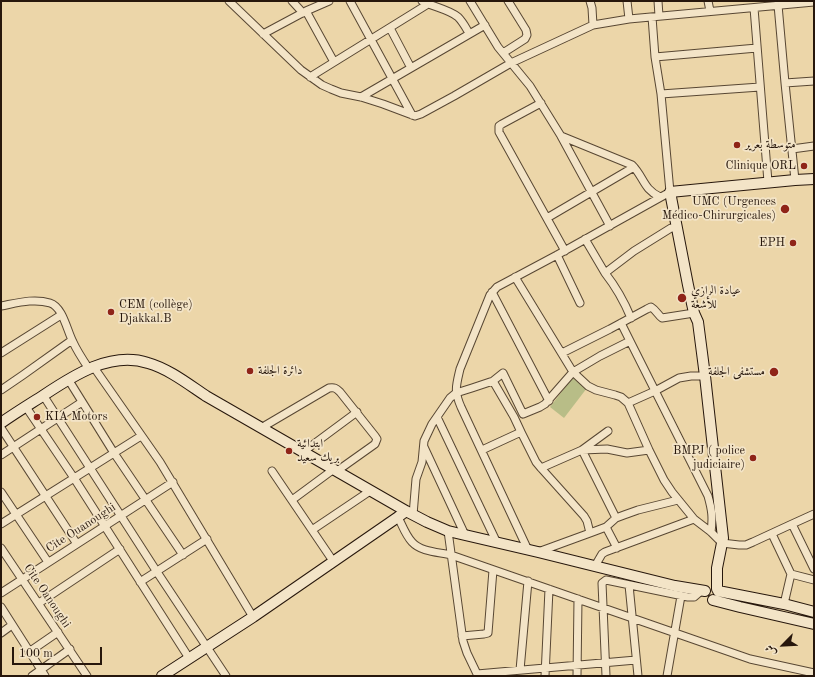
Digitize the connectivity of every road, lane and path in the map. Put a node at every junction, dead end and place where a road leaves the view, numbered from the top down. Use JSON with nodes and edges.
{"nodes":[{"id":1,"x":229,"y":1,"type":"edge"},
{"id":2,"x":292,"y":1,"type":"edge"},
{"id":3,"x":329,"y":1,"type":"edge"},
{"id":4,"x":350,"y":1,"type":"edge"},
{"id":5,"x":470,"y":1,"type":"edge"},
{"id":6,"x":508,"y":1,"type":"edge"},
{"id":7,"x":590,"y":1,"type":"edge"},
{"id":8,"x":628,"y":1,"type":"edge"},
{"id":9,"x":658,"y":1,"type":"edge"},
{"id":10,"x":708,"y":1,"type":"edge"},
{"id":11,"x":814,"y":2,"type":"edge"},
{"id":12,"x":425,"y":3,"type":"edge"},
{"id":13,"x":758,"y":5,"type":"edge"},
{"id":14,"x":778,"y":5,"type":"junction"},
{"id":15,"x":710,"y":11,"type":"junction"},
{"id":16,"x":304,"y":12,"type":"junction"},
{"id":17,"x":656,"y":16,"type":"junction"},
{"id":18,"x":629,"y":19,"type":"junction"},
{"id":19,"x":485,"y":25,"type":"junction"},
{"id":20,"x":593,"y":25,"type":"junction"},
{"id":21,"x":390,"y":28,"type":"junction"},
{"id":22,"x":263,"y":34,"type":"junction"},
{"id":23,"x":469,"y":34,"type":"junction"},
{"id":24,"x":371,"y":39,"type":"junction"},
{"id":25,"x":757,"y":48,"type":"junction"},
{"id":26,"x":503,"y":53,"type":"junction"},
{"id":27,"x":655,"y":57,"type":"junction"},
{"id":28,"x":334,"y":62,"type":"junction"},
{"id":29,"x":511,"y":63,"type":"junction"},
{"id":30,"x":411,"y":68,"type":"junction"},
{"id":31,"x":310,"y":77,"type":"junction"},
{"id":32,"x":392,"y":79,"type":"junction"},
{"id":33,"x":814,"y":81,"type":"edge"},
{"id":34,"x":785,"y":84,"type":"junction"},
{"id":35,"x":760,"y":87,"type":"junction"},
{"id":36,"x":661,"y":94,"type":"junction"},
{"id":37,"x":361,"y":97,"type":"junction"},
{"id":38,"x":541,"y":103,"type":"junction"},
{"id":39,"x":412,"y":115,"type":"junction"},
{"id":40,"x":561,"y":136,"type":"junction"},
{"id":41,"x":814,"y":146,"type":"edge"},
{"id":42,"x":792,"y":149,"type":"junction"},
{"id":43,"x":634,"y":167,"type":"junction"},
{"id":44,"x":814,"y":179,"type":"edge"},
{"id":45,"x":795,"y":180,"type":"junction"},
{"id":46,"x":768,"y":182,"type":"junction"},
{"id":47,"x":670,"y":192,"type":"junction"},
{"id":48,"x":591,"y":193,"type":"junction"},
{"id":49,"x":660,"y":197,"type":"junction"},
{"id":50,"x":547,"y":218,"type":"junction"},
{"id":51,"x":610,"y":226,"type":"junction"},
{"id":52,"x":677,"y":228,"type":"junction"},
{"id":53,"x":585,"y":239,"type":"junction"},
{"id":54,"x":565,"y":251,"type":"junction"},
{"id":55,"x":557,"y":255,"type":"junction"},
{"id":56,"x":605,"y":273,"type":"junction"},
{"id":57,"x":515,"y":277,"type":"junction"},
{"id":58,"x":492,"y":292,"type":"junction"},
{"id":59,"x":580,"y":303,"type":"dead end"},
{"id":60,"x":1,"y":306,"type":"edge"},
{"id":61,"x":694,"y":313,"type":"junction"},
{"id":62,"x":62,"y":315,"type":"junction"},
{"id":63,"x":631,"y":318,"type":"junction"},
{"id":64,"x":621,"y":323,"type":"junction"},
{"id":65,"x":72,"y":340,"type":"junction"},
{"id":66,"x":630,"y":341,"type":"junction"},
{"id":67,"x":1,"y":353,"type":"edge"},
{"id":68,"x":562,"y":353,"type":"junction"},
{"id":69,"x":91,"y":368,"type":"junction"},
{"id":70,"x":573,"y":372,"type":"junction"},
{"id":71,"x":705,"y":376,"type":"junction"},
{"id":72,"x":68,"y":379,"type":"junction"},
{"id":73,"x":493,"y":381,"type":"junction"},
{"id":74,"x":1,"y":390,"type":"edge"},
{"id":75,"x":655,"y":391,"type":"junction"},
{"id":76,"x":456,"y":393,"type":"junction"},
{"id":77,"x":43,"y":395,"type":"junction"},
{"id":78,"x":549,"y":401,"type":"junction"},
{"id":79,"x":82,"y":402,"type":"junction"},
{"id":80,"x":628,"y":403,"type":"junction"},
{"id":81,"x":26,"y":407,"type":"junction"},
{"id":82,"x":357,"y":412,"type":"junction"},
{"id":83,"x":523,"y":414,"type":"junction"},
{"id":84,"x":437,"y":417,"type":"junction"},
{"id":85,"x":58,"y":418,"type":"junction"},
{"id":86,"x":514,"y":418,"type":"junction"},
{"id":87,"x":1,"y":423,"type":"edge"},
{"id":88,"x":1,"y":428,"type":"edge"},
{"id":89,"x":261,"y":428,"type":"junction"},
{"id":90,"x":41,"y":429,"type":"junction"},
{"id":91,"x":608,"y":431,"type":"dead end"},
{"id":92,"x":521,"y":432,"type":"junction"},
{"id":93,"x":141,"y":436,"type":"junction"},
{"id":94,"x":423,"y":446,"type":"junction"},
{"id":95,"x":14,"y":447,"type":"junction"},
{"id":96,"x":482,"y":450,"type":"junction"},
{"id":97,"x":582,"y":450,"type":"junction"},
{"id":98,"x":649,"y":450,"type":"junction"},
{"id":99,"x":303,"y":452,"type":"junction"},
{"id":100,"x":114,"y":453,"type":"junction"},
{"id":101,"x":1,"y":455,"type":"edge"},
{"id":102,"x":89,"y":468,"type":"junction"},
{"id":103,"x":541,"y":468,"type":"junction"},
{"id":104,"x":335,"y":470,"type":"junction"},
{"id":105,"x":272,"y":471,"type":"dead end"},
{"id":106,"x":74,"y":478,"type":"junction"},
{"id":107,"x":173,"y":482,"type":"junction"},
{"id":108,"x":370,"y":490,"type":"junction"},
{"id":109,"x":1,"y":492,"type":"edge"},
{"id":110,"x":46,"y":496,"type":"junction"},
{"id":111,"x":146,"y":500,"type":"junction"},
{"id":112,"x":292,"y":500,"type":"junction"},
{"id":113,"x":678,"y":500,"type":"junction"},
{"id":114,"x":406,"y":514,"type":"junction"},
{"id":115,"x":814,"y":514,"type":"edge"},
{"id":116,"x":16,"y":515,"type":"junction"},
{"id":117,"x":120,"y":515,"type":"junction"},
{"id":118,"x":616,"y":518,"type":"junction"},
{"id":119,"x":694,"y":519,"type":"junction"},
{"id":120,"x":1,"y":524,"type":"edge"},
{"id":121,"x":792,"y":524,"type":"junction"},
{"id":122,"x":104,"y":526,"type":"junction"},
{"id":123,"x":606,"y":527,"type":"junction"},
{"id":124,"x":312,"y":530,"type":"junction"},
{"id":125,"x":448,"y":531,"type":"junction"},
{"id":126,"x":711,"y":532,"type":"junction"},
{"id":127,"x":590,"y":533,"type":"junction"},
{"id":128,"x":772,"y":534,"type":"junction"},
{"id":129,"x":465,"y":536,"type":"junction"},
{"id":130,"x":207,"y":539,"type":"junction"},
{"id":131,"x":722,"y":540,"type":"junction"},
{"id":132,"x":498,"y":543,"type":"junction"},
{"id":133,"x":77,"y":544,"type":"junction"},
{"id":134,"x":1,"y":548,"type":"edge"},
{"id":135,"x":617,"y":548,"type":"junction"},
{"id":136,"x":120,"y":549,"type":"junction"},
{"id":137,"x":533,"y":551,"type":"junction"},
{"id":138,"x":183,"y":555,"type":"junction"},
{"id":139,"x":451,"y":555,"type":"junction"},
{"id":140,"x":333,"y":561,"type":"junction"},
{"id":141,"x":48,"y":562,"type":"junction"},
{"id":142,"x":595,"y":566,"type":"junction"},
{"id":143,"x":814,"y":569,"type":"edge"},
{"id":144,"x":493,"y":570,"type":"junction"},
{"id":145,"x":156,"y":572,"type":"junction"},
{"id":146,"x":791,"y":574,"type":"junction"},
{"id":147,"x":22,"y":579,"type":"junction"},
{"id":148,"x":814,"y":580,"type":"edge"},
{"id":149,"x":528,"y":581,"type":"junction"},
{"id":150,"x":140,"y":582,"type":"junction"},
{"id":151,"x":630,"y":585,"type":"junction"},
{"id":152,"x":549,"y":589,"type":"junction"},
{"id":153,"x":710,"y":591,"type":"junction"},
{"id":154,"x":1,"y":593,"type":"edge"},
{"id":155,"x":681,"y":596,"type":"junction"},
{"id":156,"x":578,"y":599,"type":"junction"},
{"id":157,"x":39,"y":603,"type":"junction"},
{"id":158,"x":784,"y":604,"type":"junction"},
{"id":159,"x":1,"y":607,"type":"edge"},
{"id":160,"x":603,"y":607,"type":"junction"},
{"id":161,"x":814,"y":612,"type":"edge"},
{"id":162,"x":253,"y":617,"type":"junction"},
{"id":163,"x":633,"y":618,"type":"junction"},
{"id":164,"x":814,"y":624,"type":"edge"},
{"id":165,"x":12,"y":625,"type":"junction"},
{"id":166,"x":58,"y":632,"type":"junction"},
{"id":167,"x":674,"y":632,"type":"junction"},
{"id":168,"x":1,"y":633,"type":"edge"},
{"id":169,"x":462,"y":636,"type":"junction"},
{"id":170,"x":207,"y":647,"type":"junction"},
{"id":171,"x":70,"y":649,"type":"junction"},
{"id":172,"x":29,"y":652,"type":"junction"},
{"id":173,"x":189,"y":658,"type":"junction"},
{"id":174,"x":636,"y":660,"type":"junction"},
{"id":175,"x":605,"y":662,"type":"junction"},
{"id":176,"x":577,"y":664,"type":"junction"},
{"id":177,"x":545,"y":667,"type":"junction"},
{"id":178,"x":520,"y":670,"type":"junction"},
{"id":179,"x":43,"y":673,"type":"edge"},
{"id":180,"x":814,"y":673,"type":"edge"},
{"id":181,"x":477,"y":675,"type":"edge"},
{"id":182,"x":32,"y":676,"type":"edge"},
{"id":183,"x":87,"y":676,"type":"edge"},
{"id":184,"x":162,"y":676,"type":"edge"},
{"id":185,"x":226,"y":676,"type":"edge"},
{"id":186,"x":545,"y":676,"type":"edge"},
{"id":187,"x":577,"y":676,"type":"edge"},
{"id":188,"x":606,"y":676,"type":"edge"},
{"id":189,"x":638,"y":676,"type":"edge"},
{"id":190,"x":667,"y":676,"type":"edge"}],
"edges":[{"from":1,"to":22,"type":"street"},
{"from":2,"to":16,"type":"street"},
{"from":3,"to":16,"type":"street"},
{"from":4,"to":24,"type":"street"},
{"from":5,"to":19,"type":"street"},
{"from":6,"to":26,"type":"street"},
{"from":7,"to":20,"type":"street"},
{"from":8,"to":18,"type":"street"},
{"from":9,"to":17,"type":"street"},
{"from":10,"to":15,"type":"street"},
{"from":11,"to":14,"type":"street"},
{"from":12,"to":21,"type":"street"},
{"from":12,"to":23,"type":"street"},
{"from":13,"to":14,"type":"street"},
{"from":13,"to":15,"type":"street"},
{"from":13,"to":25,"type":"street"},
{"from":14,"to":34,"type":"street"},
{"from":15,"to":17,"type":"street"},
{"from":16,"to":22,"type":"street"},
{"from":16,"to":28,"type":"street"},
{"from":17,"to":18,"type":"street"},
{"from":17,"to":27,"type":"street"},
{"from":18,"to":20,"type":"street"},
{"from":19,"to":23,"type":"street"},
{"from":19,"to":26,"type":"street"},
{"from":20,"to":29,"type":"street"},
{"from":21,"to":24,"type":"street"},
{"from":21,"to":30,"type":"street"},
{"from":22,"to":31,"type":"street"},
{"from":23,"to":30,"type":"street"},
{"from":24,"to":28,"type":"street"},
{"from":24,"to":32,"type":"street"},
{"from":25,"to":27,"type":"street"},
{"from":25,"to":35,"type":"street"},
{"from":26,"to":29,"type":"street"},
{"from":27,"to":36,"type":"street"},
{"from":28,"to":31,"type":"street"},
{"from":29,"to":38,"type":"street"},
{"from":29,"to":39,"type":"street"},
{"from":30,"to":32,"type":"street"},
{"from":31,"to":37,"type":"street"},
{"from":32,"to":37,"type":"street"},
{"from":32,"to":39,"type":"street"},
{"from":33,"to":34,"type":"street"},
{"from":34,"to":42,"type":"street"},
{"from":35,"to":36,"type":"street"},
{"from":35,"to":46,"type":"street"},
{"from":36,"to":47,"type":"street"},
{"from":37,"to":39,"type":"street"},
{"from":38,"to":40,"type":"street"},
{"from":38,"to":50,"type":"street"},
{"from":40,"to":43,"type":"street"},
{"from":40,"to":48,"type":"street"},
{"from":41,"to":42,"type":"street"},
{"from":42,"to":45,"type":"street"},
{"from":43,"to":48,"type":"street"},
{"from":43,"to":49,"type":"street"},
{"from":44,"to":45,"type":"street"},
{"from":45,"to":46,"type":"street"},
{"from":46,"to":47,"type":"street"},
{"from":47,"to":49,"type":"street"},
{"from":47,"to":52,"type":"street"},
{"from":48,"to":50,"type":"street"},
{"from":48,"to":51,"type":"street"},
{"from":49,"to":51,"type":"street"},
{"from":50,"to":54,"type":"street"},
{"from":51,"to":53,"type":"street"},
{"from":52,"to":56,"type":"street"},
{"from":52,"to":61,"type":"street"},
{"from":53,"to":54,"type":"street"},
{"from":53,"to":56,"type":"street"},
{"from":54,"to":55,"type":"street"},
{"from":55,"to":57,"type":"street"},
{"from":55,"to":59,"type":"street"},
{"from":56,"to":63,"type":"street"},
{"from":57,"to":58,"type":"street"},
{"from":57,"to":68,"type":"street"},
{"from":58,"to":76,"type":"street"},
{"from":58,"to":78,"type":"street"},
{"from":60,"to":62,"type":"street"},
{"from":61,"to":63,"type":"street"},
{"from":61,"to":71,"type":"street"},
{"from":62,"to":65,"type":"street"},
{"from":62,"to":67,"type":"street"},
{"from":63,"to":64,"type":"street"},
{"from":64,"to":66,"type":"street"},
{"from":64,"to":68,"type":"street"},
{"from":65,"to":69,"type":"street"},
{"from":65,"to":74,"type":"street"},
{"from":66,"to":70,"type":"street"},
{"from":66,"to":75,"type":"street"},
{"from":68,"to":70,"type":"street"},
{"from":69,"to":72,"type":"street"},
{"from":69,"to":89,"type":"street"},
{"from":69,"to":93,"type":"street"},
{"from":70,"to":78,"type":"street"},
{"from":70,"to":80,"type":"street"},
{"from":71,"to":75,"type":"street"},
{"from":71,"to":131,"type":"street"},
{"from":72,"to":77,"type":"street"},
{"from":72,"to":79,"type":"street"},
{"from":73,"to":76,"type":"street"},
{"from":73,"to":83,"type":"street"},
{"from":73,"to":86,"type":"street"},
{"from":75,"to":80,"type":"street"},
{"from":75,"to":126,"type":"street"},
{"from":76,"to":84,"type":"street"},
{"from":76,"to":96,"type":"street"},
{"from":77,"to":81,"type":"street"},
{"from":77,"to":85,"type":"street"},
{"from":78,"to":83,"type":"street"},
{"from":79,"to":85,"type":"street"},
{"from":79,"to":100,"type":"street"},
{"from":80,"to":98,"type":"street"},
{"from":81,"to":87,"type":"street"},
{"from":81,"to":90,"type":"street"},
{"from":82,"to":89,"type":"street"},
{"from":82,"to":99,"type":"street"},
{"from":82,"to":104,"type":"street"},
{"from":83,"to":86,"type":"street"},
{"from":84,"to":94,"type":"street"},
{"from":84,"to":132,"type":"street"},
{"from":85,"to":90,"type":"street"},
{"from":85,"to":102,"type":"street"},
{"from":86,"to":92,"type":"street"},
{"from":88,"to":95,"type":"street"},
{"from":89,"to":99,"type":"street"},
{"from":90,"to":95,"type":"street"},
{"from":90,"to":106,"type":"street"},
{"from":91,"to":97,"type":"street"},
{"from":92,"to":96,"type":"street"},
{"from":92,"to":103,"type":"street"},
{"from":93,"to":100,"type":"street"},
{"from":93,"to":107,"type":"street"},
{"from":94,"to":114,"type":"street"},
{"from":94,"to":129,"type":"street"},
{"from":95,"to":101,"type":"street"},
{"from":95,"to":110,"type":"street"},
{"from":96,"to":137,"type":"street"},
{"from":97,"to":98,"type":"street"},
{"from":97,"to":103,"type":"street"},
{"from":97,"to":118,"type":"street"},
{"from":98,"to":113,"type":"street"},
{"from":99,"to":104,"type":"street"},
{"from":100,"to":102,"type":"street"},
{"from":100,"to":111,"type":"street"},
{"from":102,"to":106,"type":"street"},
{"from":102,"to":117,"type":"street"},
{"from":103,"to":127,"type":"street"},
{"from":104,"to":108,"type":"street"},
{"from":104,"to":112,"type":"street"},
{"from":105,"to":112,"type":"street"},
{"from":106,"to":110,"type":"street"},
{"from":106,"to":122,"type":"street"},
{"from":107,"to":111,"type":"street","name":"Cite Ouanoughi"},
{"from":107,"to":130,"type":"street"},
{"from":108,"to":114,"type":"street"},
{"from":108,"to":124,"type":"street"},
{"from":109,"to":116,"type":"street"},
{"from":110,"to":116,"type":"street"},
{"from":110,"to":133,"type":"street"},
{"from":111,"to":117,"type":"street","name":"Cite Ouanoughi"},
{"from":111,"to":138,"type":"street"},
{"from":112,"to":124,"type":"street"},
{"from":113,"to":118,"type":"street"},
{"from":113,"to":119,"type":"street"},
{"from":114,"to":125,"type":"street"},
{"from":114,"to":139,"type":"street"},
{"from":114,"to":140,"type":"street"},
{"from":115,"to":121,"type":"street"},
{"from":116,"to":120,"type":"street"},
{"from":116,"to":141,"type":"street"},
{"from":117,"to":122,"type":"street","name":"Cite Ouanoughi"},
{"from":117,"to":145,"type":"street"},
{"from":118,"to":123,"type":"street"},
{"from":119,"to":126,"type":"street"},
{"from":119,"to":135,"type":"street"},
{"from":121,"to":128,"type":"street"},
{"from":121,"to":143,"type":"street"},
{"from":122,"to":133,"type":"street","name":"Cite Ouanoughi"},
{"from":122,"to":136,"type":"street"},
{"from":123,"to":127,"type":"street"},
{"from":123,"to":135,"type":"street"},
{"from":124,"to":140,"type":"street"},
{"from":125,"to":129,"type":"street"},
{"from":125,"to":139,"type":"street"},
{"from":126,"to":131,"type":"street"},
{"from":127,"to":137,"type":"street"},
{"from":128,"to":131,"type":"street"},
{"from":128,"to":146,"type":"street"},
{"from":129,"to":132,"type":"street"},
{"from":130,"to":138,"type":"street"},
{"from":130,"to":162,"type":"street"},
{"from":131,"to":153,"type":"street"},
{"from":132,"to":137,"type":"street"},
{"from":133,"to":141,"type":"street","name":"Cite Ouanoughi"},
{"from":134,"to":147,"type":"street","name":"Cite Oanoughi"},
{"from":135,"to":142,"type":"street"},
{"from":136,"to":150,"type":"street"},
{"from":136,"to":157,"type":"street"},
{"from":137,"to":142,"type":"street"},
{"from":138,"to":145,"type":"street"},
{"from":139,"to":144,"type":"street"},
{"from":139,"to":169,"type":"street"},
{"from":140,"to":162,"type":"street"},
{"from":141,"to":147,"type":"street","name":"Cite Ouanoughi"},
{"from":142,"to":153,"type":"street"},
{"from":144,"to":149,"type":"street"},
{"from":144,"to":169,"type":"street"},
{"from":145,"to":150,"type":"street"},
{"from":145,"to":170,"type":"street"},
{"from":146,"to":148,"type":"street"},
{"from":146,"to":158,"type":"street"},
{"from":147,"to":154,"type":"street","name":"Cite Ouanoughi"},
{"from":147,"to":157,"type":"street","name":"Cite Oanoughi"},
{"from":149,"to":152,"type":"street"},
{"from":149,"to":178,"type":"street"},
{"from":150,"to":173,"type":"street"},
{"from":151,"to":155,"type":"street"},
{"from":151,"to":160,"type":"street"},
{"from":151,"to":163,"type":"street"},
{"from":152,"to":156,"type":"street"},
{"from":152,"to":177,"type":"street"},
{"from":153,"to":155,"type":"street"},
{"from":153,"to":158,"type":"street"},
{"from":153,"to":164,"type":"street"},
{"from":155,"to":167,"type":"street"},
{"from":156,"to":160,"type":"street"},
{"from":156,"to":176,"type":"street"},
{"from":157,"to":166,"type":"street","name":"Cite Oanoughi"},
{"from":158,"to":161,"type":"street"},
{"from":159,"to":165,"type":"street"},
{"from":160,"to":163,"type":"street"},
{"from":160,"to":175,"type":"street"},
{"from":162,"to":170,"type":"street"},
{"from":163,"to":167,"type":"street"},
{"from":163,"to":174,"type":"street"},
{"from":165,"to":168,"type":"street"},
{"from":165,"to":172,"type":"street"},
{"from":166,"to":171,"type":"street","name":"Cite Oanoughi"},
{"from":166,"to":172,"type":"street"},
{"from":167,"to":180,"type":"street"},
{"from":167,"to":190,"type":"street"},
{"from":169,"to":181,"type":"street"},
{"from":170,"to":173,"type":"street"},
{"from":170,"to":185,"type":"street"},
{"from":171,"to":179,"type":"street"},
{"from":171,"to":183,"type":"street","name":"Cite Oanoughi"},
{"from":172,"to":179,"type":"street"},
{"from":173,"to":184,"type":"street"},
{"from":174,"to":175,"type":"street"},
{"from":174,"to":189,"type":"street"},
{"from":175,"to":176,"type":"street"},
{"from":175,"to":188,"type":"street"},
{"from":176,"to":177,"type":"street"},
{"from":176,"to":187,"type":"street"},
{"from":177,"to":178,"type":"street"},
{"from":177,"to":186,"type":"street"},
{"from":178,"to":181,"type":"street"},
{"from":179,"to":182,"type":"street"}]}
